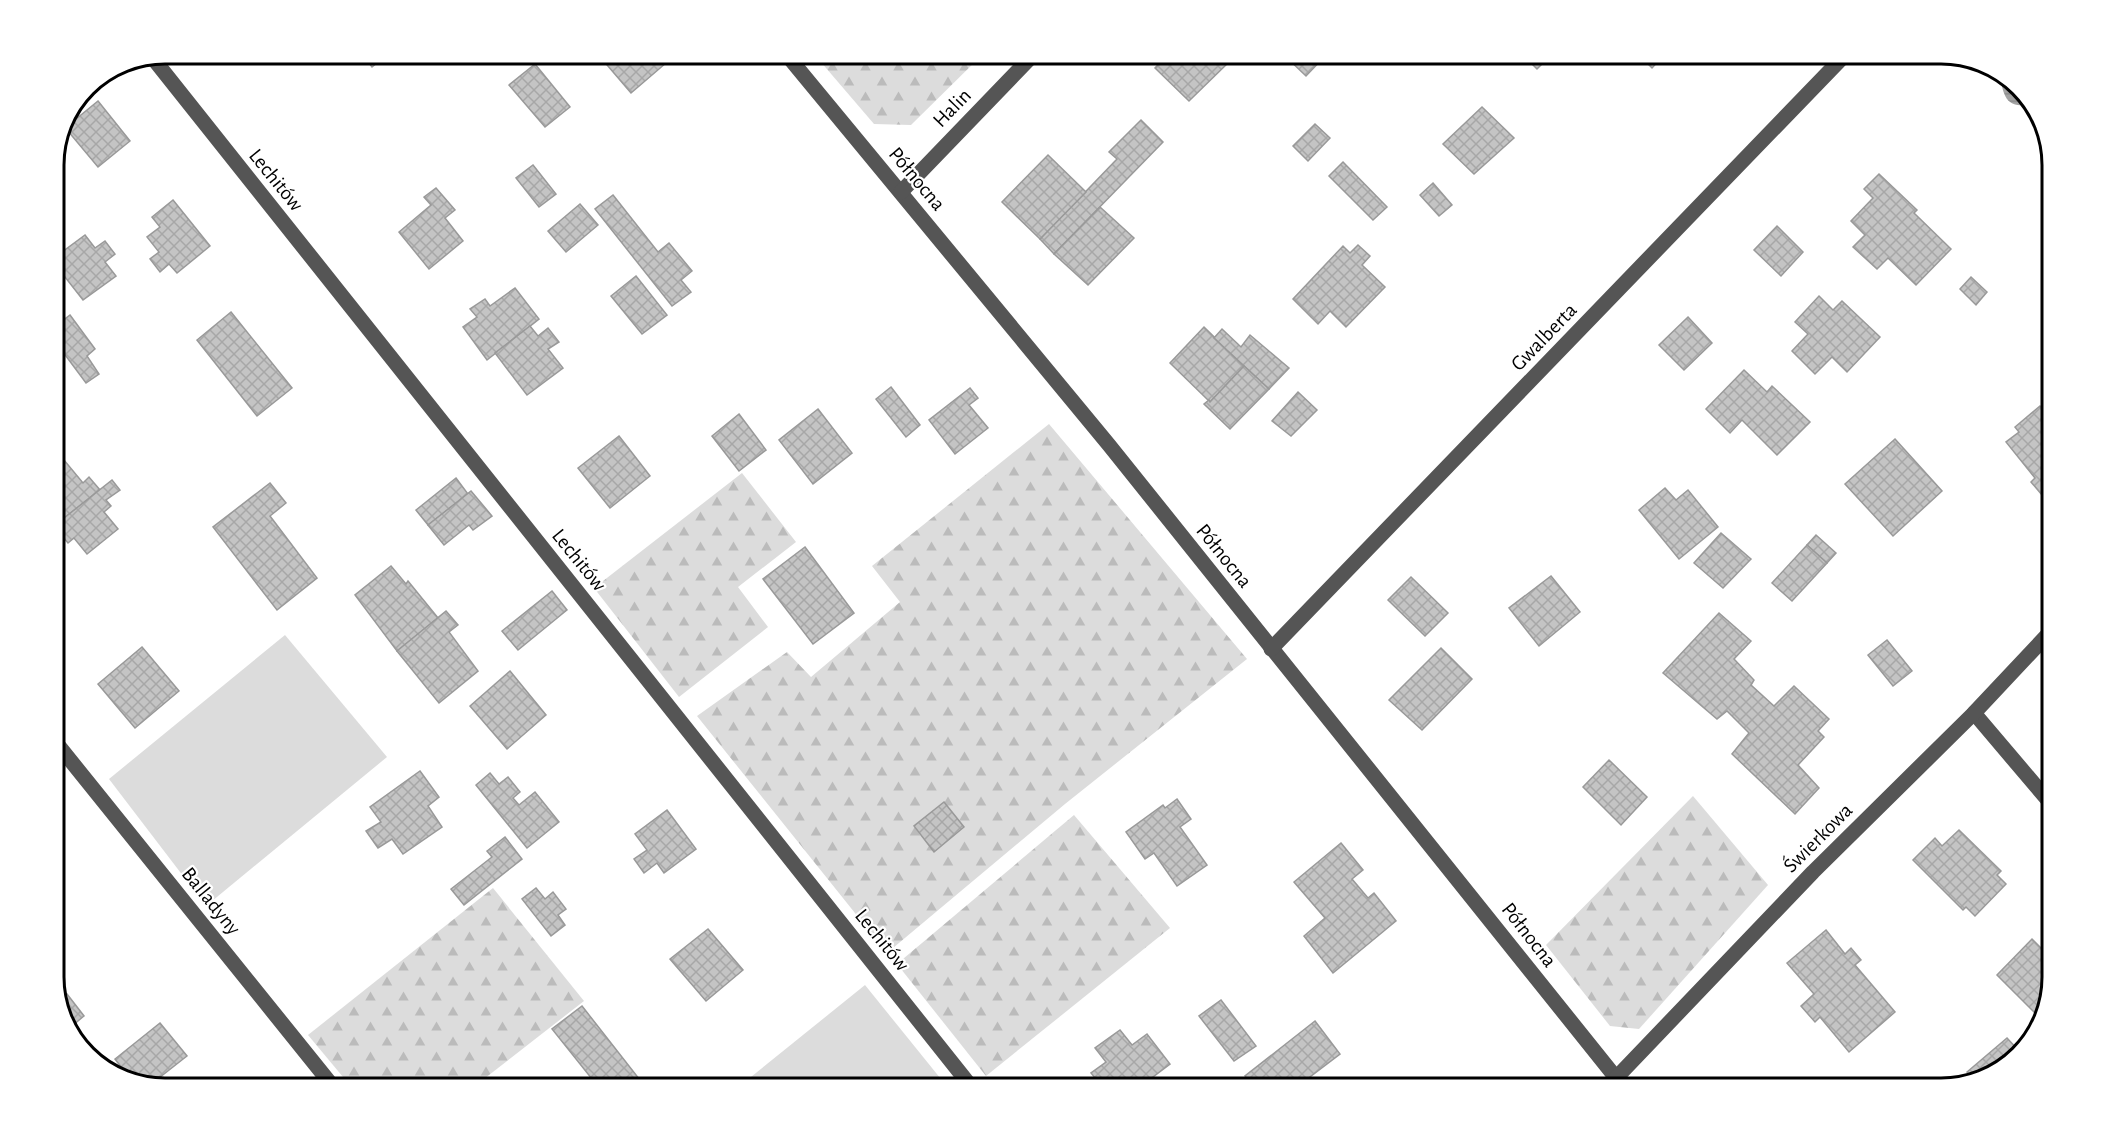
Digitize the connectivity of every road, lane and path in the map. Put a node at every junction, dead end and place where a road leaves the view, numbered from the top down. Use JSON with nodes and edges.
{"nodes":[{"id":1,"x":794,"y":64,"type":"edge"},
{"id":2,"x":1024,"y":64,"type":"edge"},
{"id":3,"x":1836,"y":64,"type":"edge"},
{"id":4,"x":158,"y":65,"type":"edge"},
{"id":5,"x":901,"y":192,"type":"junction"},
{"id":6,"x":2042,"y":641,"type":"edge"},
{"id":7,"x":1271,"y":649,"type":"junction"},
{"id":8,"x":1974,"y":713,"type":"junction"},
{"id":9,"x":65,"y":754,"type":"edge"},
{"id":10,"x":2042,"y":793,"type":"edge"},
{"id":11,"x":326,"y":1078,"type":"edge"},
{"id":12,"x":964,"y":1078,"type":"edge"},
{"id":13,"x":1616,"y":1078,"type":"edge"},
{"id":14,"x":1625,"y":1078,"type":"edge"}],
"edges":[{"from":1,"to":5,"type":"street","name":"Północna"},
{"from":2,"to":5,"type":"street","name":"Halin"},
{"from":3,"to":7,"type":"street","name":"Gwalberta"},
{"from":4,"to":12,"type":"street","name":"Lechitów"},
{"from":5,"to":7,"type":"street","name":"Północna"},
{"from":6,"to":8,"type":"street","name":"Świerkowa"},
{"from":7,"to":13,"type":"street","name":"Północna"},
{"from":8,"to":10,"type":"street"},
{"from":8,"to":14,"type":"street","name":"Świerkowa"},
{"from":9,"to":11,"type":"street","name":"Balladyny"}]}
